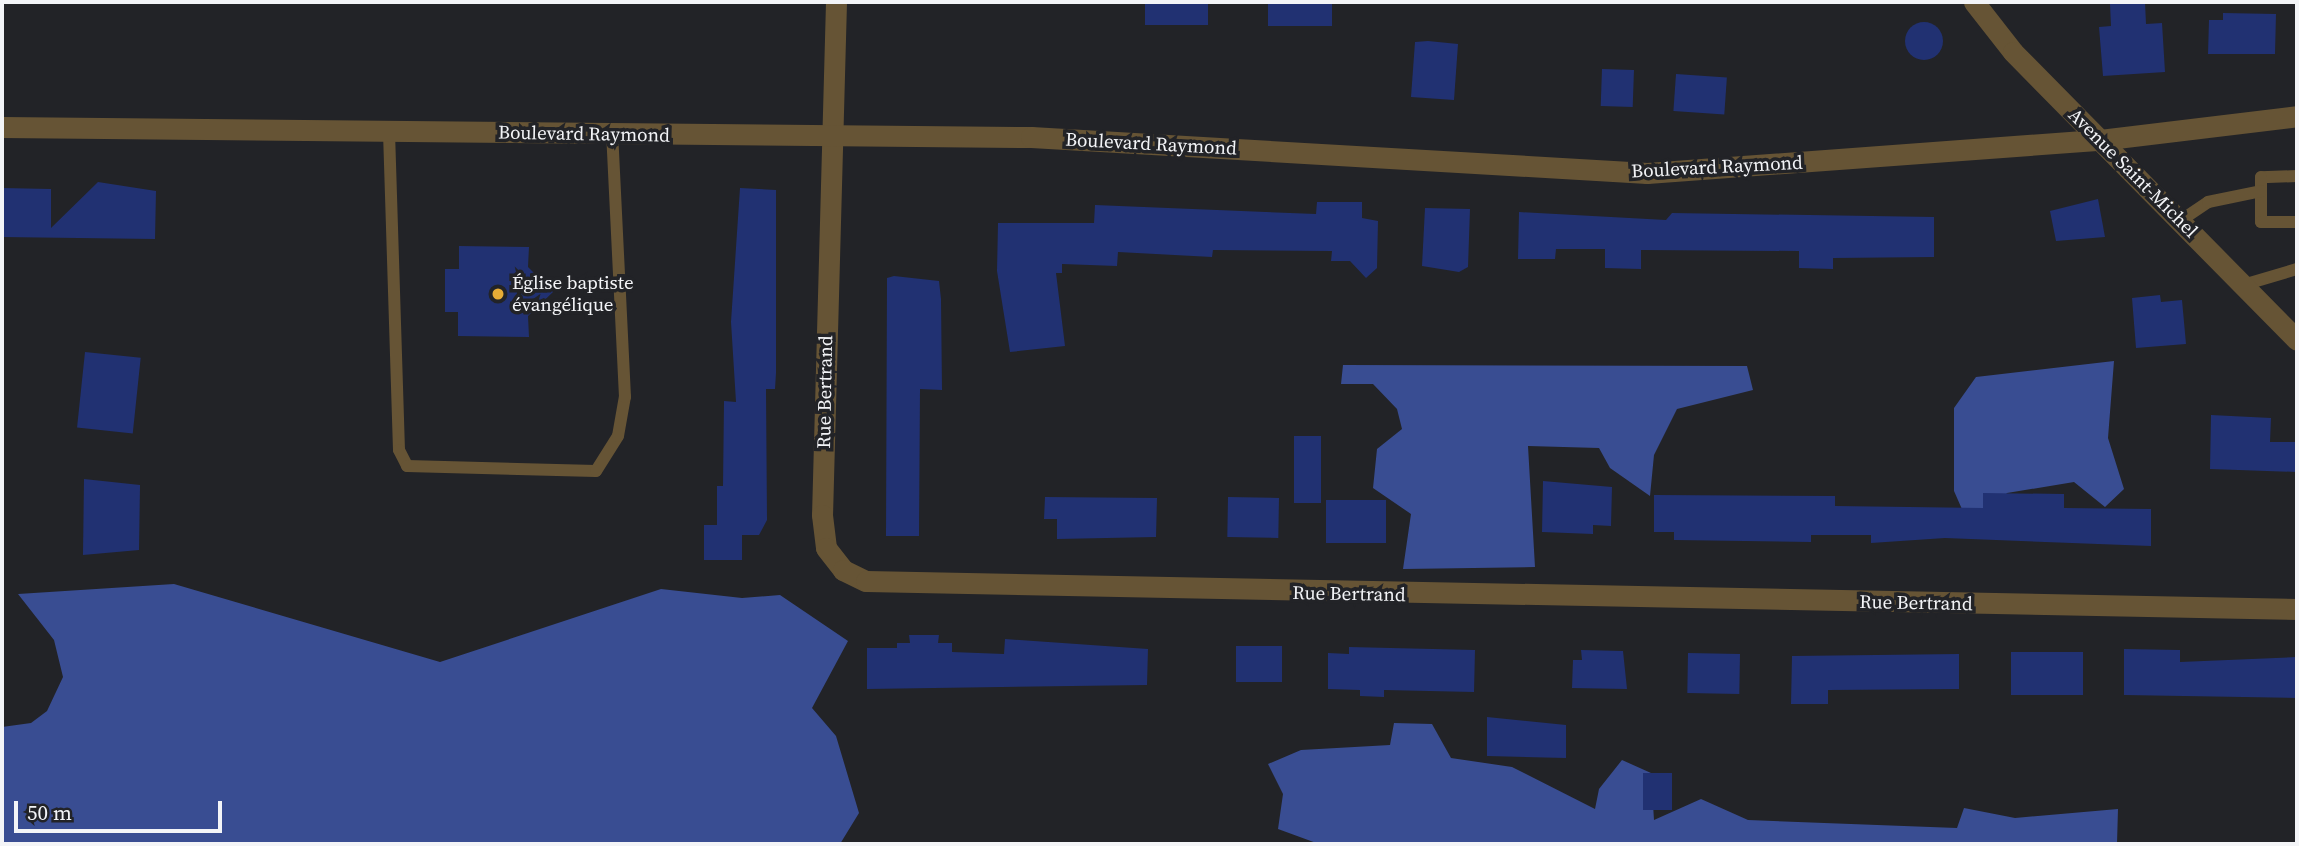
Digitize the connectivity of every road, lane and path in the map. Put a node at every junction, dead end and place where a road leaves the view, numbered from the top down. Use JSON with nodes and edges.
{"nodes":[{"id":1,"x":836,"y":2,"type":"edge"},
{"id":2,"x":1973,"y":2,"type":"edge"},
{"id":3,"x":2297,"y":116,"type":"edge"},
{"id":4,"x":2,"y":127,"type":"edge"},
{"id":5,"x":389,"y":132,"type":"junction"},
{"id":6,"x":612,"y":134,"type":"junction"},
{"id":7,"x":832,"y":137,"type":"junction"},
{"id":8,"x":2100,"y":140,"type":"junction"},
{"id":9,"x":2297,"y":176,"type":"edge"},
{"id":10,"x":2261,"y":191,"type":"junction"},
{"id":11,"x":2180,"y":221,"type":"junction"},
{"id":12,"x":2297,"y":222,"type":"edge"},
{"id":13,"x":2297,"y":269,"type":"edge"},
{"id":14,"x":2243,"y":285,"type":"junction"},
{"id":15,"x":2297,"y":340,"type":"edge"},
{"id":16,"x":2297,"y":609,"type":"edge"}],
"edges":[{"from":1,"to":7,"type":"street","name":"Rue Bertrand"},
{"from":2,"to":8,"type":"street","name":"Avenue Saint-Michel"},
{"from":3,"to":8,"type":"street","name":"Boulevard Raymond"},
{"from":4,"to":5,"type":"street","name":"Boulevard Raymond"},
{"from":5,"to":6,"type":"street","name":"Boulevard Raymond"},
{"from":5,"to":6,"type":"lane"},
{"from":6,"to":7,"type":"street","name":"Boulevard Raymond"},
{"from":7,"to":8,"type":"street","name":"Boulevard Raymond"},
{"from":7,"to":16,"type":"street","name":"Rue Bertrand"},
{"from":8,"to":11,"type":"street","name":"Avenue Saint-Michel"},
{"from":9,"to":10,"type":"lane"},
{"from":10,"to":11,"type":"lane"},
{"from":10,"to":12,"type":"lane"},
{"from":11,"to":14,"type":"street","name":"Avenue Saint-Michel"},
{"from":13,"to":14,"type":"lane"},
{"from":14,"to":15,"type":"street","name":"Avenue Saint-Michel"}]}
